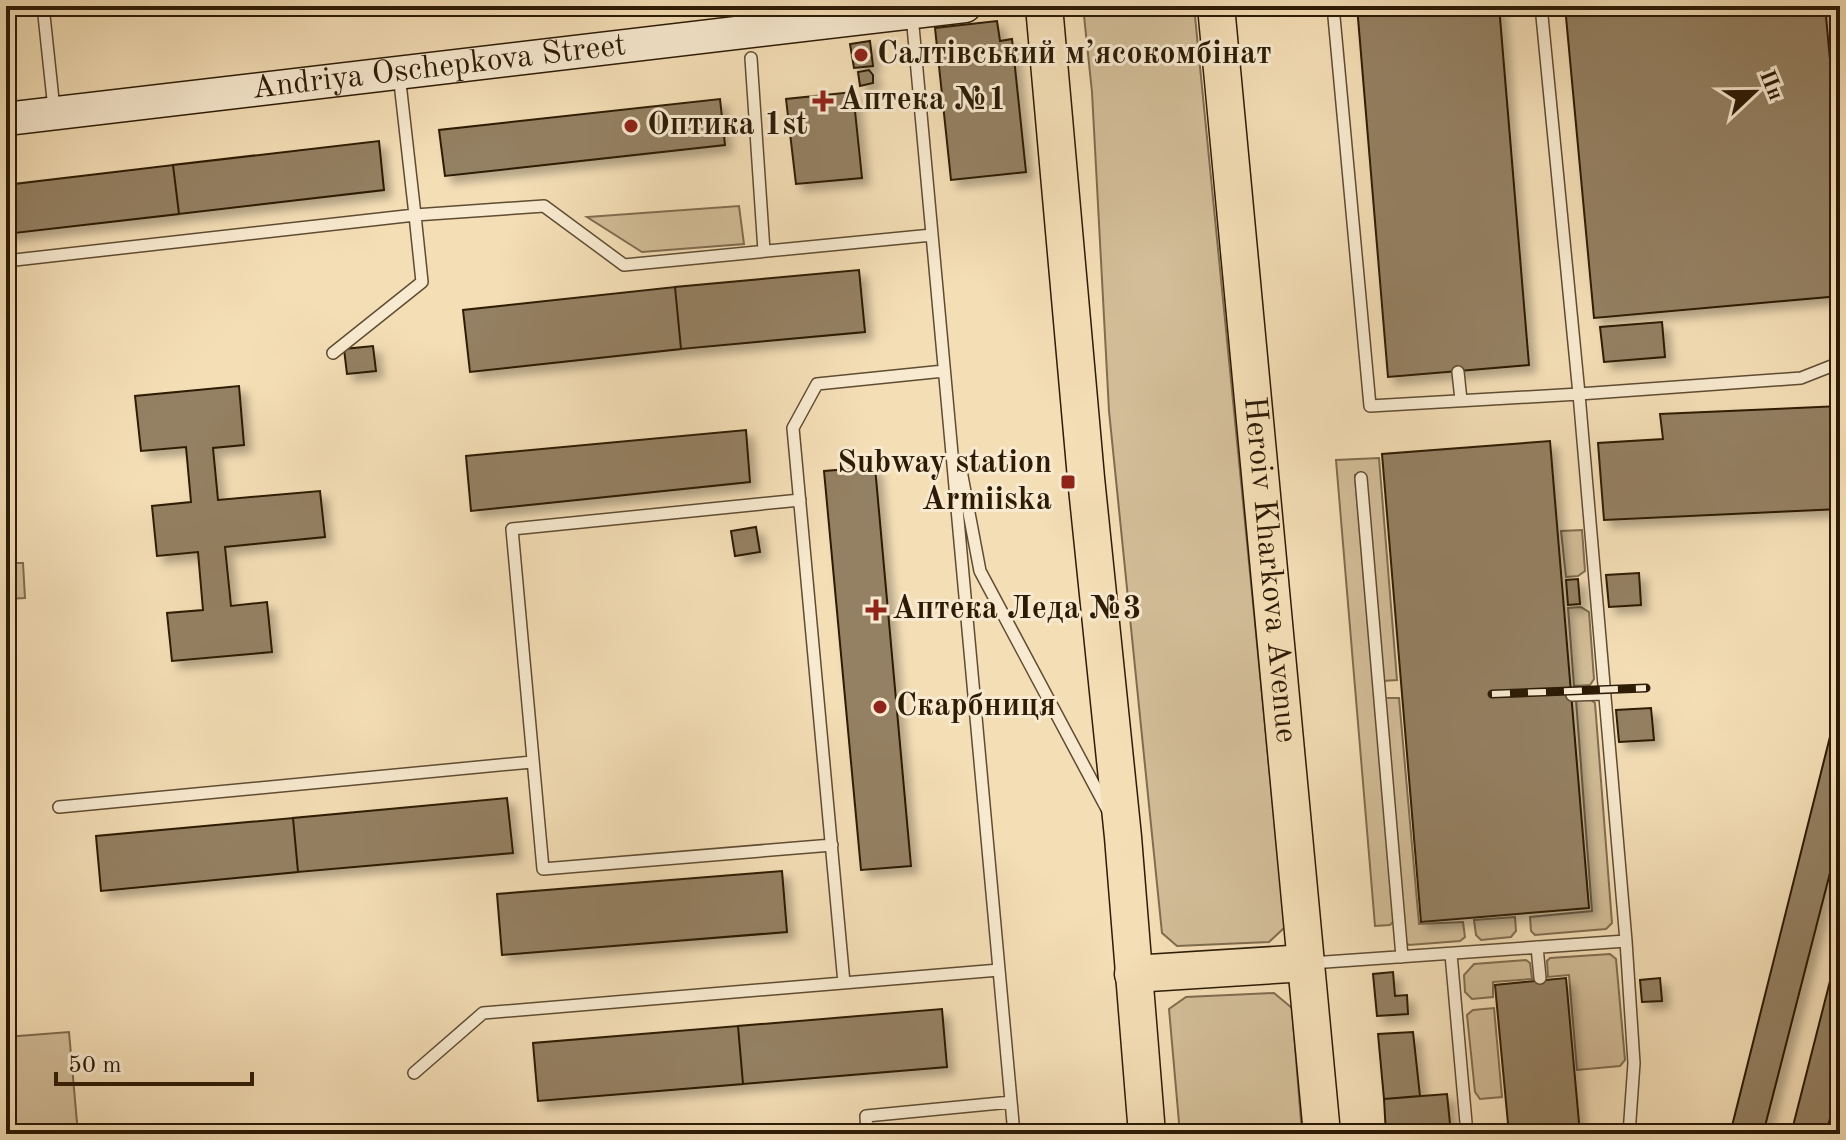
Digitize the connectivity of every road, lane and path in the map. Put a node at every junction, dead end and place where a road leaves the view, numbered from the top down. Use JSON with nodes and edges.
{"nodes":[{"id":1,"x":43,"y":6,"type":"edge"},
{"id":2,"x":965,"y":6,"type":"edge"},
{"id":3,"x":1044,"y":6,"type":"edge"},
{"id":4,"x":1216,"y":6,"type":"edge"},
{"id":5,"x":1333,"y":6,"type":"edge"},
{"id":6,"x":1541,"y":6,"type":"edge"},
{"id":7,"x":911,"y":9,"type":"edge"},
{"id":8,"x":751,"y":58,"type":"dead end"},
{"id":9,"x":399,"y":73,"type":"junction"},
{"id":10,"x":55,"y":113,"type":"junction"},
{"id":11,"x":6,"y":119,"type":"edge"},
{"id":12,"x":415,"y":215,"type":"junction"},
{"id":13,"x":932,"y":235,"type":"junction"},
{"id":14,"x":764,"y":251,"type":"junction"},
{"id":15,"x":6,"y":261,"type":"edge"},
{"id":16,"x":333,"y":353,"type":"dead end"},
{"id":17,"x":1840,"y":357,"type":"edge"},
{"id":18,"x":944,"y":371,"type":"junction"},
{"id":19,"x":1458,"y":372,"type":"dead end"},
{"id":20,"x":1579,"y":394,"type":"junction"},
{"id":21,"x":946,"y":395,"type":"junction"},
{"id":22,"x":1461,"y":400,"type":"junction"},
{"id":23,"x":1361,"y":478,"type":"dead end"},
{"id":24,"x":800,"y":500,"type":"junction"},
{"id":25,"x":1605,"y":694,"type":"junction"},
{"id":26,"x":1572,"y":695,"type":"dead end"},
{"id":27,"x":532,"y":762,"type":"junction"},
{"id":28,"x":59,"y":807,"type":"dead end"},
{"id":29,"x":1123,"y":837,"type":"junction"},
{"id":30,"x":832,"y":845,"type":"junction"},
{"id":31,"x":1626,"y":941,"type":"junction"},
{"id":32,"x":1537,"y":947,"type":"junction"},
{"id":33,"x":1451,"y":954,"type":"junction"},
{"id":34,"x":1402,"y":957,"type":"junction"},
{"id":35,"x":1306,"y":963,"type":"junction"},
{"id":36,"x":999,"y":970,"type":"junction"},
{"id":37,"x":1133,"y":974,"type":"junction"},
{"id":38,"x":1540,"y":978,"type":"dead end"},
{"id":39,"x":844,"y":983,"type":"junction"},
{"id":40,"x":414,"y":1073,"type":"dead end"},
{"id":41,"x":1011,"y":1102,"type":"junction"},
{"id":42,"x":867,"y":1134,"type":"edge"},
{"id":43,"x":1014,"y":1134,"type":"edge"},
{"id":44,"x":1147,"y":1134,"type":"edge"},
{"id":45,"x":1322,"y":1134,"type":"edge"},
{"id":46,"x":1467,"y":1134,"type":"edge"},
{"id":47,"x":1629,"y":1134,"type":"edge"}],
"edges":[{"from":1,"to":10,"type":"lane"},
{"from":2,"to":7,"type":"street","name":"Andriya Oschepkova Street"},
{"from":3,"to":29,"type":"main road"},
{"from":4,"to":35,"type":"main road","name":"Heroiv Kharkova Avenue"},
{"from":5,"to":22,"type":"lane"},
{"from":6,"to":20,"type":"lane"},
{"from":7,"to":9,"type":"street","name":"Andriya Oschepkova Street"},
{"from":7,"to":13,"type":"lane"},
{"from":8,"to":14,"type":"lane"},
{"from":9,"to":10,"type":"street","name":"Andriya Oschepkova Street"},
{"from":9,"to":12,"type":"lane"},
{"from":10,"to":11,"type":"street","name":"Andriya Oschepkova Street"},
{"from":12,"to":14,"type":"lane"},
{"from":12,"to":15,"type":"lane"},
{"from":12,"to":16,"type":"lane"},
{"from":13,"to":14,"type":"lane"},
{"from":13,"to":18,"type":"lane"},
{"from":17,"to":20,"type":"lane"},
{"from":18,"to":21,"type":"lane"},
{"from":18,"to":24,"type":"lane"},
{"from":19,"to":22,"type":"lane"},
{"from":20,"to":22,"type":"lane"},
{"from":20,"to":25,"type":"lane"},
{"from":21,"to":29,"type":"lane"},
{"from":21,"to":36,"type":"lane"},
{"from":23,"to":34,"type":"lane"},
{"from":24,"to":27,"type":"lane"},
{"from":24,"to":30,"type":"lane"},
{"from":25,"to":26,"type":"lane"},
{"from":25,"to":31,"type":"lane"},
{"from":27,"to":28,"type":"lane"},
{"from":27,"to":30,"type":"lane"},
{"from":29,"to":37,"type":"main road"},
{"from":30,"to":39,"type":"lane"},
{"from":31,"to":32,"type":"lane"},
{"from":31,"to":47,"type":"lane"},
{"from":32,"to":33,"type":"lane"},
{"from":32,"to":38,"type":"lane"},
{"from":33,"to":34,"type":"lane"},
{"from":33,"to":46,"type":"lane"},
{"from":34,"to":35,"type":"lane"},
{"from":35,"to":37,"type":"main road"},
{"from":35,"to":45,"type":"main road","name":"Heroiv Kharkova Avenue"},
{"from":36,"to":39,"type":"lane"},
{"from":36,"to":41,"type":"lane"},
{"from":37,"to":44,"type":"main road"},
{"from":39,"to":40,"type":"lane"},
{"from":41,"to":42,"type":"lane"},
{"from":41,"to":43,"type":"lane"}]}
